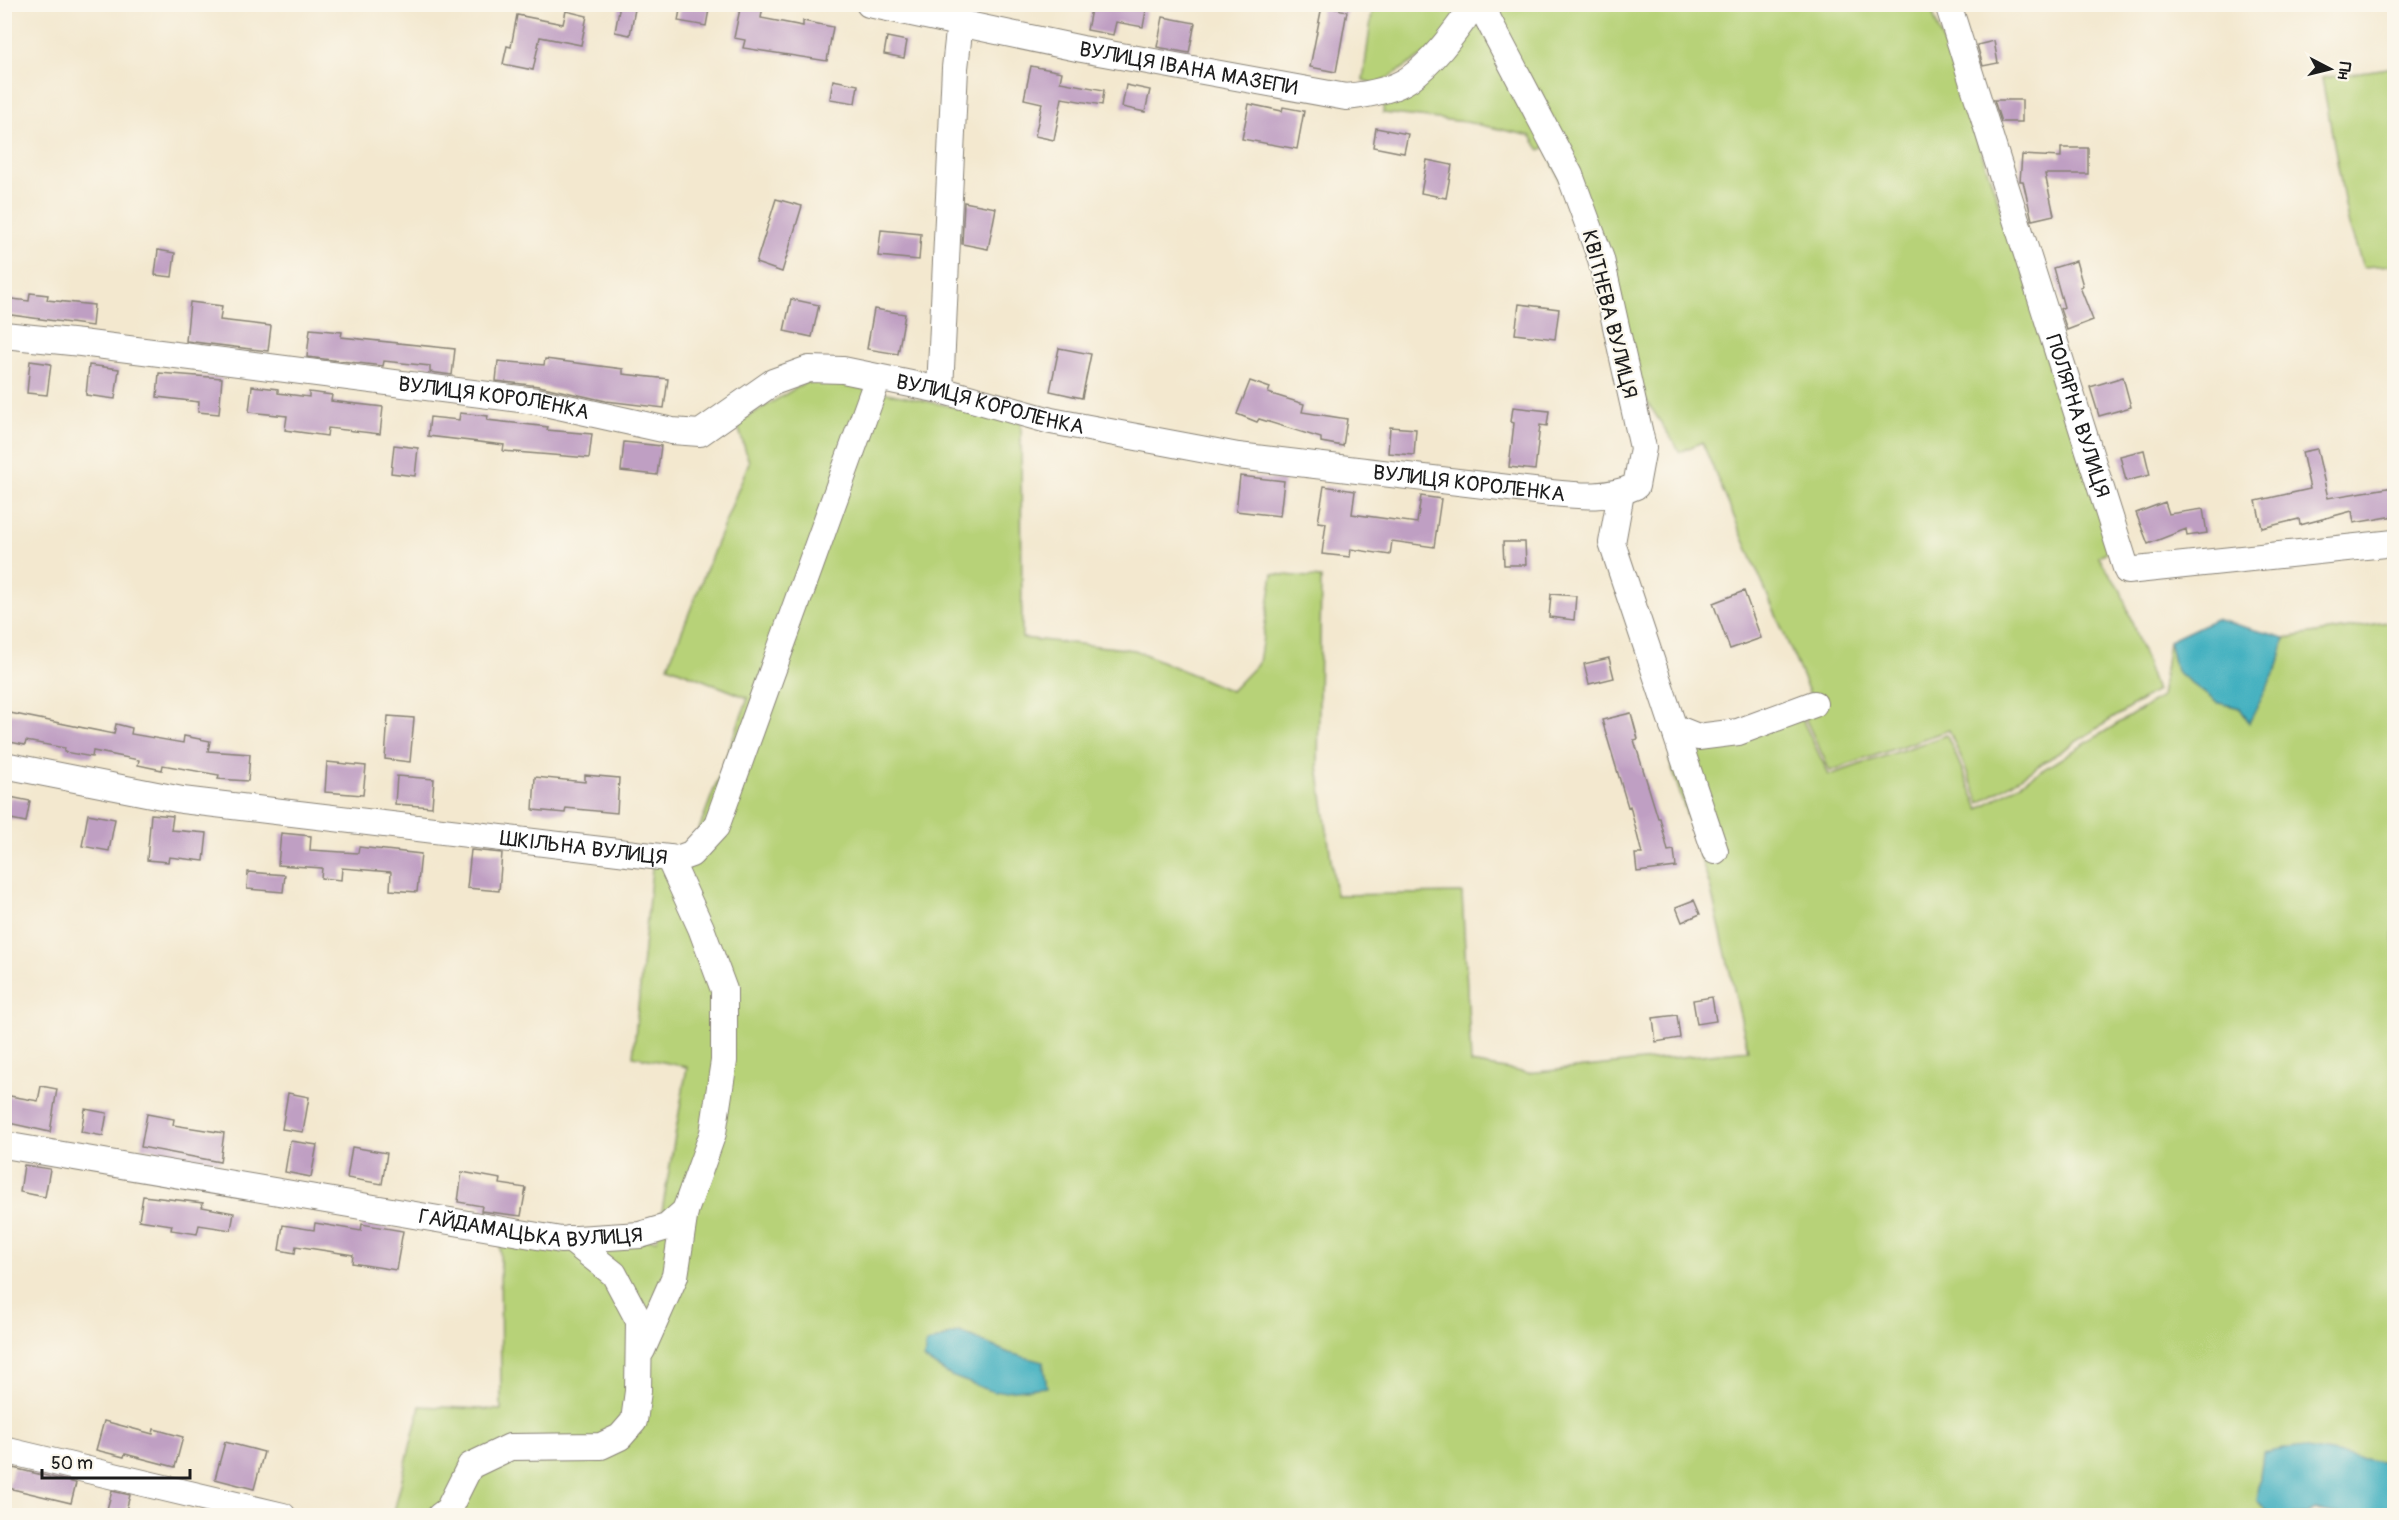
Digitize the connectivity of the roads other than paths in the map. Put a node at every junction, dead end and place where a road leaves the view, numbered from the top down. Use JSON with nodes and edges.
{"nodes":[{"id":1,"x":869,"y":4,"type":"edge"},
{"id":2,"x":1475,"y":4,"type":"edge"},
{"id":3,"x":1480,"y":4,"type":"edge"},
{"id":4,"x":1948,"y":4,"type":"edge"},
{"id":5,"x":960,"y":22,"type":"junction"},
{"id":6,"x":4,"y":335,"type":"edge"},
{"id":7,"x":878,"y":378,"type":"junction"},
{"id":8,"x":940,"y":390,"type":"junction"},
{"id":9,"x":1621,"y":493,"type":"junction"},
{"id":10,"x":2394,"y":543,"type":"edge"},
{"id":11,"x":1814,"y":704,"type":"dead end"},
{"id":12,"x":1673,"y":727,"type":"junction"},
{"id":13,"x":4,"y":765,"type":"edge"},
{"id":14,"x":1715,"y":851,"type":"dead end"},
{"id":15,"x":669,"y":858,"type":"junction"},
{"id":16,"x":4,"y":1146,"type":"edge"},
{"id":17,"x":685,"y":1211,"type":"junction"},
{"id":18,"x":570,"y":1239,"type":"junction"},
{"id":19,"x":639,"y":1357,"type":"junction"},
{"id":20,"x":4,"y":1450,"type":"edge"},
{"id":21,"x":283,"y":1515,"type":"edge"},
{"id":22,"x":440,"y":1515,"type":"edge"}],
"edges":[{"from":1,"to":5,"type":"street","name":"ВУЛИЦЯ ІВАНА МАЗЕПИ"},
{"from":2,"to":5,"type":"street","name":"ВУЛИЦЯ ІВАНА МАЗЕПИ"},
{"from":3,"to":9,"type":"street","name":"КВІТНЕВА ВУЛИЦЯ"},
{"from":4,"to":10,"type":"street","name":"ПОЛЯРНА ВУЛИЦЯ"},
{"from":5,"to":8,"type":"street"},
{"from":6,"to":7,"type":"street","name":"ВУЛИЦЯ КОРОЛЕНКА"},
{"from":7,"to":8,"type":"street","name":"ВУЛИЦЯ КОРОЛЕНКА"},
{"from":7,"to":15,"type":"street","name":"ШКІЛЬНА ВУЛИЦЯ"},
{"from":8,"to":9,"type":"street","name":"ВУЛИЦЯ КОРОЛЕНКА"},
{"from":9,"to":12,"type":"street"},
{"from":11,"to":12,"type":"street"},
{"from":12,"to":14,"type":"street"},
{"from":13,"to":15,"type":"street","name":"ШКІЛЬНА ВУЛИЦЯ"},
{"from":15,"to":17,"type":"street"},
{"from":16,"to":18,"type":"street","name":"ГАЙДАМАЦЬКА ВУЛИЦЯ"},
{"from":17,"to":18,"type":"street","name":"ГАЙДАМАЦЬКА ВУЛИЦЯ"},
{"from":17,"to":19,"type":"street"},
{"from":18,"to":19,"type":"street"},
{"from":19,"to":22,"type":"street"},
{"from":20,"to":21,"type":"street"}]}
